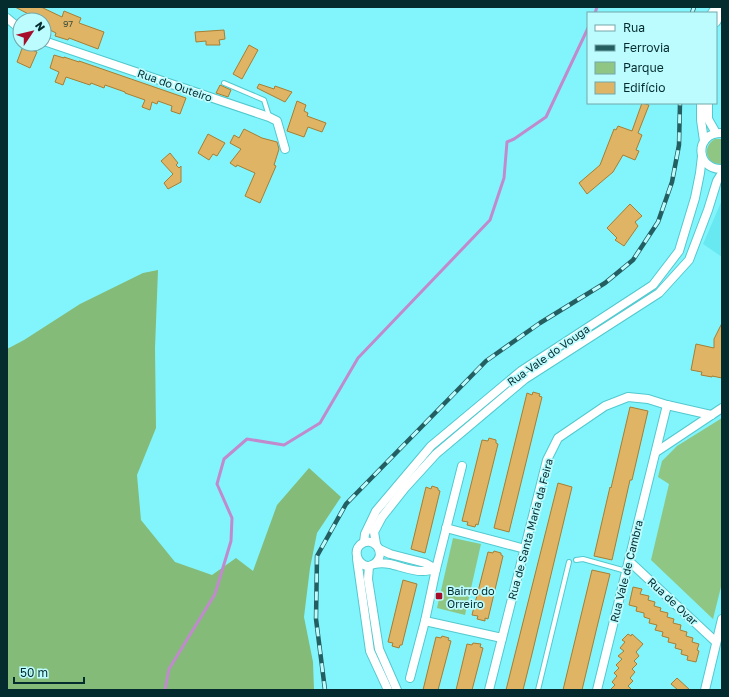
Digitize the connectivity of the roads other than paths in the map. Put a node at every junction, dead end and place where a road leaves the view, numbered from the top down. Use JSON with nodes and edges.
{"nodes":[{"id":1,"x":722,"y":11,"type":"edge"},
{"id":2,"x":717,"y":20,"type":"edge"},
{"id":3,"x":52,"y":44,"type":"edge"},
{"id":4,"x":224,"y":83,"type":"dead end"},
{"id":5,"x":701,"y":104,"type":"edge"},
{"id":6,"x":708,"y":104,"type":"edge"},
{"id":7,"x":269,"y":117,"type":"junction"},
{"id":8,"x":719,"y":133,"type":"edge"},
{"id":9,"x":704,"y":141,"type":"junction"},
{"id":10,"x":285,"y":149,"type":"dead end"},
{"id":11,"x":702,"y":156,"type":"junction"},
{"id":12,"x":722,"y":169,"type":"edge"},
{"id":13,"x":722,"y":173,"type":"edge"},
{"id":14,"x":667,"y":405,"type":"junction"},
{"id":15,"x":722,"y":408,"type":"edge"},
{"id":16,"x":711,"y":415,"type":"junction"},
{"id":17,"x":656,"y":452,"type":"junction"},
{"id":18,"x":462,"y":466,"type":"dead end"},
{"id":19,"x":446,"y":528,"type":"junction"},
{"id":20,"x":364,"y":542,"type":"junction"},
{"id":21,"x":378,"y":546,"type":"junction"},
{"id":22,"x":525,"y":549,"type":"junction"},
{"id":23,"x":357,"y":559,"type":"junction"},
{"id":24,"x":576,"y":560,"type":"dead end"},
{"id":25,"x":629,"y":560,"type":"junction"},
{"id":26,"x":569,"y":562,"type":"dead end"},
{"id":27,"x":372,"y":565,"type":"junction"},
{"id":28,"x":436,"y":569,"type":"junction"},
{"id":29,"x":626,"y":571,"type":"junction"},
{"id":30,"x":722,"y":619,"type":"edge"},
{"id":31,"x":425,"y":621,"type":"junction"},
{"id":32,"x":502,"y":638,"type":"junction"},
{"id":33,"x":716,"y":642,"type":"junction"},
{"id":34,"x":410,"y":678,"type":"dead end"},
{"id":35,"x":388,"y":690,"type":"edge"},
{"id":36,"x":397,"y":690,"type":"edge"},
{"id":37,"x":489,"y":690,"type":"edge"},
{"id":38,"x":538,"y":690,"type":"edge"},
{"id":39,"x":597,"y":690,"type":"edge"},
{"id":40,"x":705,"y":690,"type":"edge"}],
"edges":[{"from":1,"to":2,"type":"street"},
{"from":3,"to":7,"type":"street","name":"Rua do Outeiro"},
{"from":4,"to":7,"type":"lane"},
{"from":5,"to":9,"type":"street","name":"Rua Vale do Vouga"},
{"from":6,"to":8,"type":"street"},
{"from":7,"to":10,"type":"street"},
{"from":8,"to":9,"type":"street"},
{"from":9,"to":11,"type":"street","name":"Rua Vale do Vouga"},
{"from":11,"to":12,"type":"street"},
{"from":11,"to":20,"type":"street","name":"Rua Vale do Vouga"},
{"from":13,"to":21,"type":"street","name":"Rua Vale do Vouga"},
{"from":14,"to":16,"type":"street","name":"Rua de Santa Maria da Feira"},
{"from":14,"to":17,"type":"street","name":"Rua Vale de Cambra"},
{"from":14,"to":22,"type":"street","name":"Rua de Santa Maria da Feira"},
{"from":15,"to":16,"type":"street"},
{"from":16,"to":17,"type":"street"},
{"from":17,"to":25,"type":"street","name":"Rua Vale de Cambra"},
{"from":18,"to":19,"type":"street"},
{"from":19,"to":22,"type":"street"},
{"from":19,"to":28,"type":"street"},
{"from":20,"to":21,"type":"street"},
{"from":20,"to":23,"type":"street","name":"Rua Vale do Vouga"},
{"from":21,"to":27,"type":"street","name":"Rua Vale do Vouga"},
{"from":21,"to":28,"type":"street"},
{"from":22,"to":32,"type":"street","name":"Rua de Santa Maria da Feira"},
{"from":23,"to":27,"type":"street"},
{"from":23,"to":35,"type":"street","name":"Rua Vale do Vouga"},
{"from":24,"to":29,"type":"lane"},
{"from":25,"to":29,"type":"street","name":"Rua Vale de Cambra"},
{"from":25,"to":33,"type":"street","name":"Rua de Ovar"},
{"from":26,"to":38,"type":"lane"},
{"from":27,"to":28,"type":"street"},
{"from":27,"to":36,"type":"street","name":"Rua Vale do Vouga"},
{"from":28,"to":31,"type":"street"},
{"from":29,"to":39,"type":"street","name":"Rua Vale de Cambra"},
{"from":30,"to":33,"type":"street"},
{"from":31,"to":32,"type":"street"},
{"from":31,"to":34,"type":"street"},
{"from":32,"to":37,"type":"street","name":"Rua de Santa Maria da Feira"},
{"from":33,"to":40,"type":"street"}]}
